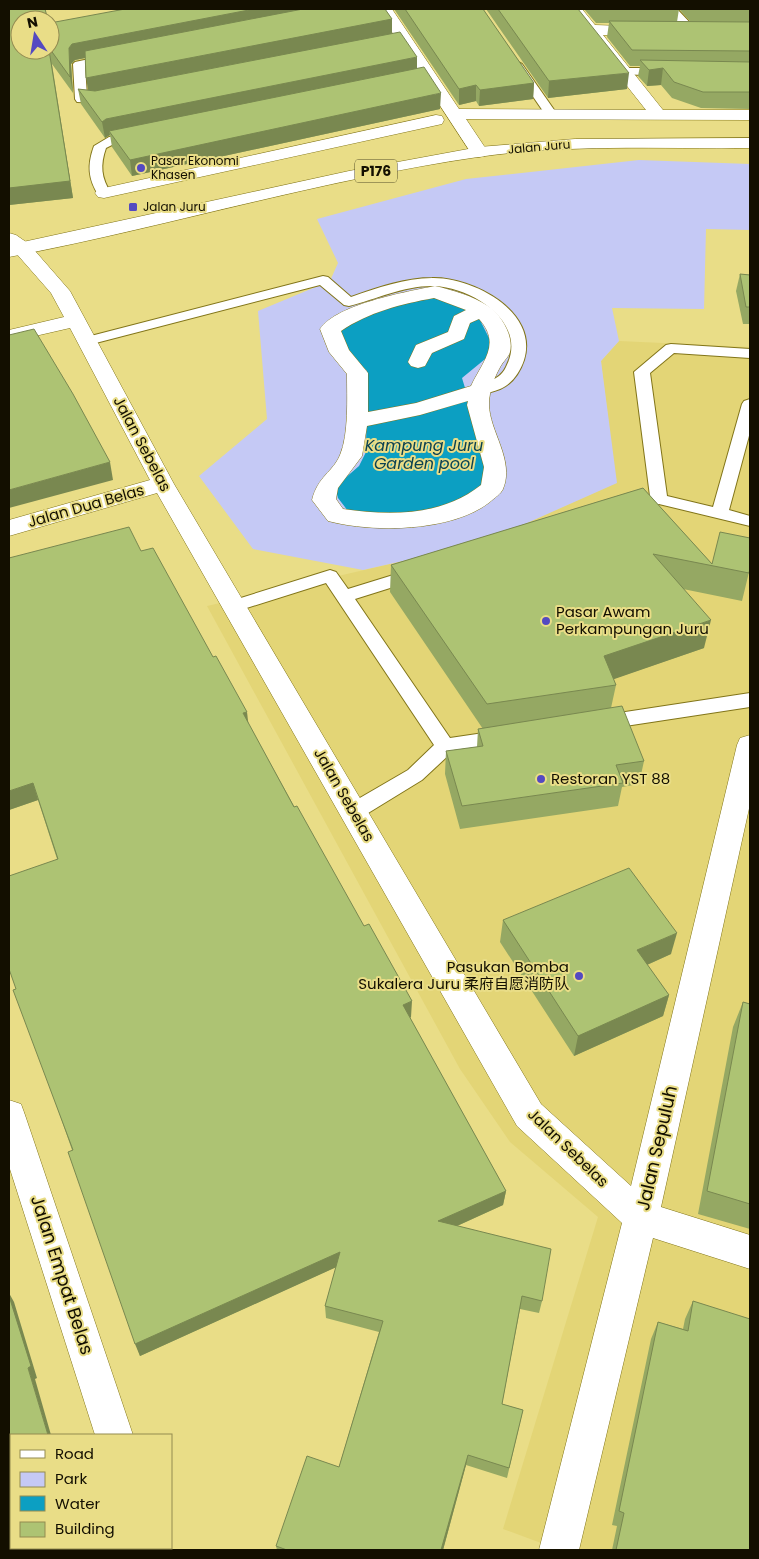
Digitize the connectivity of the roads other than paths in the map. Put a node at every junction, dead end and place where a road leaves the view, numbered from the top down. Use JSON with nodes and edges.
{"nodes":[{"id":1,"x":385,"y":9,"type":"edge"},
{"id":2,"x":574,"y":9,"type":"edge"},
{"id":3,"x":670,"y":9,"type":"edge"},
{"id":4,"x":592,"y":30,"type":"junction"},
{"id":5,"x":691,"y":30,"type":"junction"},
{"id":6,"x":711,"y":30,"type":"edge"},
{"id":7,"x":405,"y":39,"type":"junction"},
{"id":8,"x":386,"y":42,"type":"edge"},
{"id":9,"x":127,"y":54,"type":"edge"},
{"id":10,"x":512,"y":57,"type":"edge"},
{"id":11,"x":624,"y":72,"type":"junction"},
{"id":12,"x":682,"y":72,"type":"edge"},
{"id":13,"x":116,"y":97,"type":"edge"},
{"id":14,"x":97,"y":100,"type":"joint"},
{"id":15,"x":656,"y":113,"type":"junction"},
{"id":16,"x":454,"y":114,"type":"junction"},
{"id":17,"x":551,"y":114,"type":"junction"},
{"id":18,"x":750,"y":115,"type":"edge"},
{"id":19,"x":436,"y":120,"type":"dead end"},
{"id":20,"x":151,"y":132,"type":"edge"},
{"id":21,"x":750,"y":143,"type":"edge"},
{"id":22,"x":479,"y":152,"type":"junction"},
{"id":23,"x":104,"y":193,"type":"joint"},
{"id":24,"x":13,"y":246,"type":"edge"},
{"id":25,"x":482,"y":310,"type":"junction"},
{"id":26,"x":82,"y":331,"type":"junction"},
{"id":27,"x":9,"y":336,"type":"edge"},
{"id":28,"x":750,"y":353,"type":"edge"},
{"id":29,"x":418,"y":362,"type":"dead end"},
{"id":30,"x":480,"y":390,"type":"junction"},
{"id":31,"x":750,"y":404,"type":"edge"},
{"id":32,"x":357,"y":421,"type":"junction"},
{"id":33,"x":163,"y":484,"type":"junction"},
{"id":34,"x":659,"y":499,"type":"junction"},
{"id":35,"x":610,"y":512,"type":"edge"},
{"id":36,"x":720,"y":512,"type":"junction"},
{"id":37,"x":750,"y":521,"type":"edge"},
{"id":38,"x":9,"y":528,"type":"edge"},
{"id":39,"x":430,"y":569,"type":"edge"},
{"id":40,"x":344,"y":596,"type":"junction"},
{"id":41,"x":234,"y":606,"type":"junction"},
{"id":42,"x":750,"y":700,"type":"edge"},
{"id":43,"x":583,"y":725,"type":"edge"},
{"id":44,"x":524,"y":734,"type":"edge"},
{"id":45,"x":750,"y":745,"type":"edge"},
{"id":46,"x":445,"y":746,"type":"junction"},
{"id":47,"x":353,"y":812,"type":"junction"},
{"id":48,"x":9,"y":1115,"type":"edge"},
{"id":49,"x":641,"y":1217,"type":"junction"},
{"id":50,"x":750,"y":1252,"type":"edge"},
{"id":51,"x":114,"y":1434,"type":"edge"},
{"id":52,"x":558,"y":1550,"type":"edge"}],
"edges":[{"from":1,"to":7,"type":"street"},
{"from":2,"to":4,"type":"street"},
{"from":3,"to":5,"type":"lane"},
{"from":4,"to":5,"type":"street"},
{"from":4,"to":11,"type":"street"},
{"from":5,"to":6,"type":"street"},
{"from":7,"to":8,"type":"street"},
{"from":7,"to":16,"type":"street"},
{"from":9,"to":14,"type":"lane"},
{"from":10,"to":17,"type":"lane"},
{"from":11,"to":12,"type":"lane"},
{"from":11,"to":15,"type":"street"},
{"from":13,"to":14,"type":"street"},
{"from":15,"to":17,"type":"street"},
{"from":15,"to":18,"type":"street"},
{"from":16,"to":17,"type":"street"},
{"from":16,"to":22,"type":"street"},
{"from":19,"to":23,"type":"street"},
{"from":20,"to":23,"type":"lane"},
{"from":21,"to":22,"type":"street","name":"Jalan Juru","number":"P176"},
{"from":22,"to":24,"type":"street","name":"Jalan Juru","number":"P176"},
{"from":24,"to":26,"type":"street","name":"Jalan Sebelas"},
{"from":25,"to":29,"type":"street"},
{"from":25,"to":30,"type":"street"},
{"from":25,"to":32,"type":"street"},
{"from":26,"to":27,"type":"street"},
{"from":26,"to":30,"type":"lane"},
{"from":26,"to":33,"type":"street","name":"Jalan Sebelas"},
{"from":28,"to":34,"type":"lane"},
{"from":30,"to":32,"type":"street"},
{"from":30,"to":32,"type":"street"},
{"from":31,"to":36,"type":"lane"},
{"from":33,"to":38,"type":"street","name":"Jalan Dua Belas"},
{"from":33,"to":41,"type":"street","name":"Jalan Sebelas"},
{"from":34,"to":35,"type":"lane"},
{"from":34,"to":36,"type":"lane"},
{"from":36,"to":37,"type":"lane"},
{"from":39,"to":40,"type":"lane"},
{"from":40,"to":41,"type":"lane"},
{"from":40,"to":46,"type":"lane"},
{"from":41,"to":47,"type":"street","name":"Jalan Sebelas"},
{"from":42,"to":43,"type":"lane"},
{"from":44,"to":46,"type":"lane"},
{"from":45,"to":49,"type":"street","name":"Jalan Sepuluh"},
{"from":46,"to":47,"type":"lane"},
{"from":47,"to":49,"type":"street","name":"Jalan Sebelas"},
{"from":48,"to":51,"type":"street","name":"Jalan Empat Belas"},
{"from":49,"to":50,"type":"street","name":"Jalan Sebelas"},
{"from":49,"to":52,"type":"street","name":"Jalan Sepuluh"}]}
